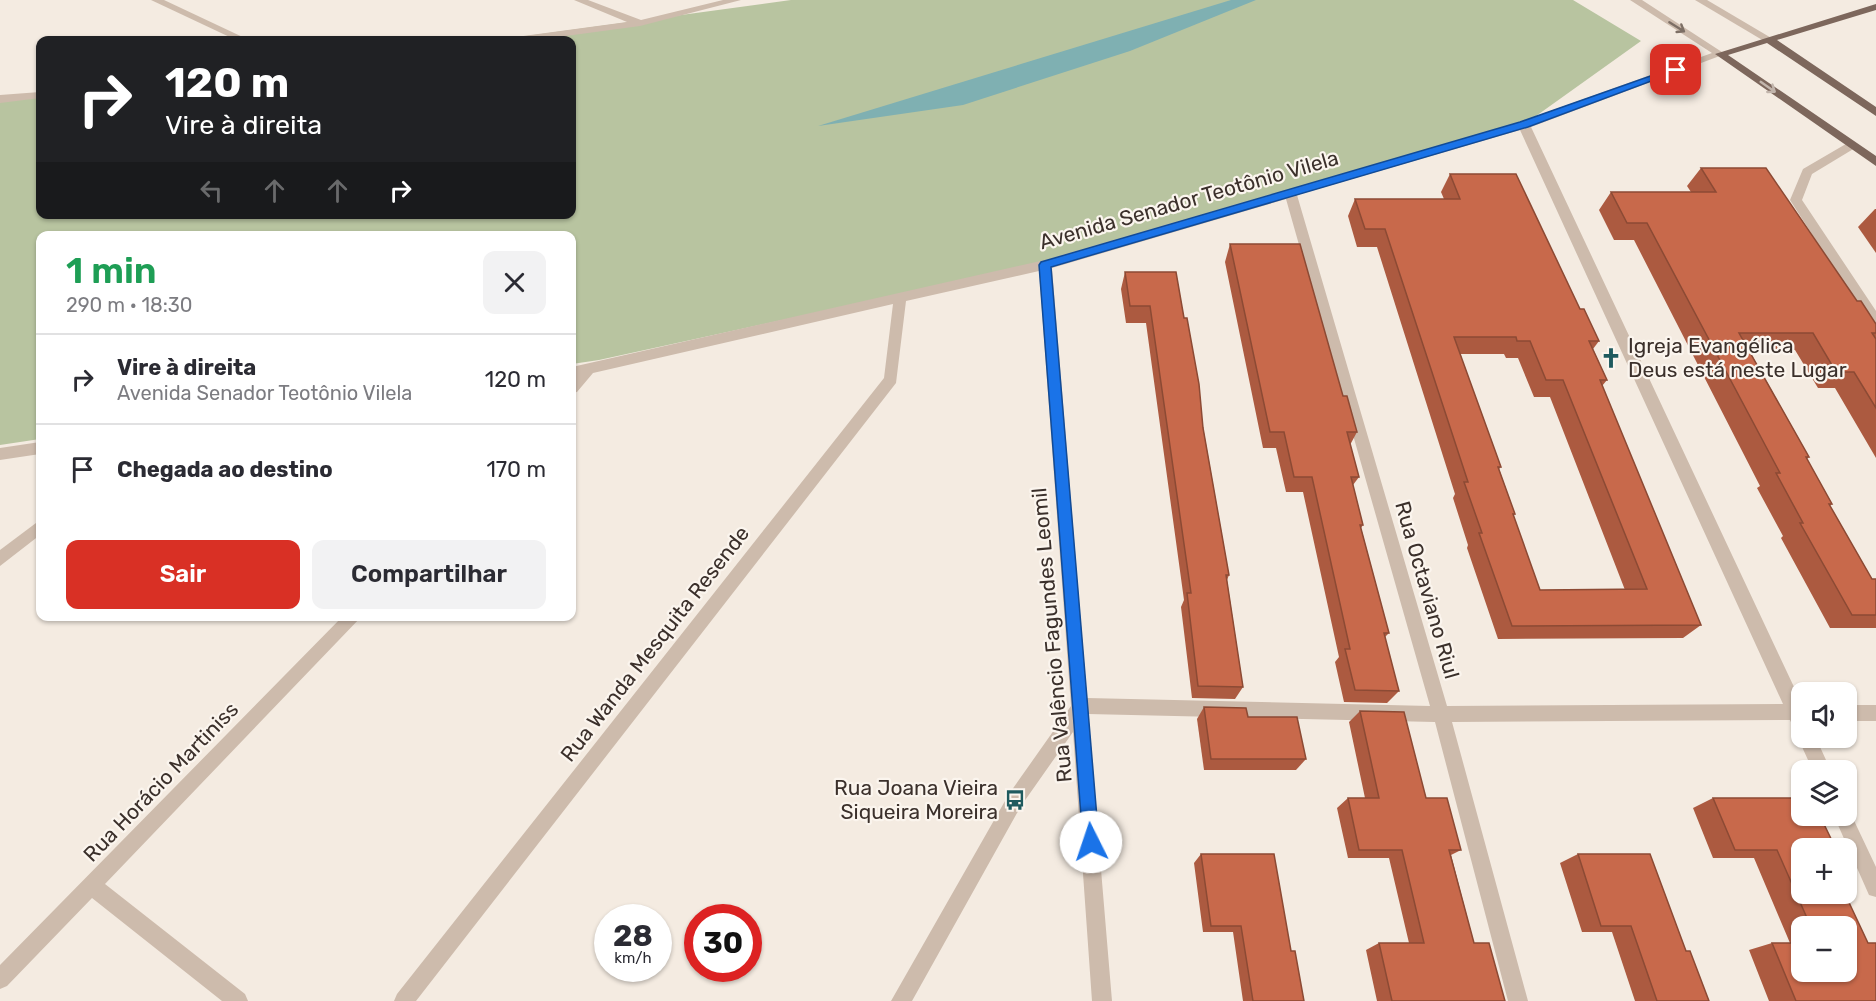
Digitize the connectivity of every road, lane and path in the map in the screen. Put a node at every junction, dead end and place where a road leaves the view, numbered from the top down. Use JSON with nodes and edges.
{"nodes":[{"id":1,"x":156,"y":0,"type":"edge"},
{"id":2,"x":579,"y":0,"type":"edge"},
{"id":3,"x":736,"y":0,"type":"edge"},
{"id":4,"x":1635,"y":0,"type":"edge"},
{"id":5,"x":1700,"y":0,"type":"edge"},
{"id":6,"x":1876,"y":7,"type":"edge"},
{"id":7,"x":640,"y":23,"type":"junction"},
{"id":8,"x":235,"y":36,"type":"edge"},
{"id":9,"x":545,"y":36,"type":"edge"},
{"id":10,"x":1768,"y":39,"type":"junction"},
{"id":11,"x":1720,"y":54,"type":"junction"},
{"id":12,"x":36,"y":95,"type":"edge"},
{"id":13,"x":0,"y":99,"type":"edge"},
{"id":14,"x":1876,"y":112,"type":"edge"},
{"id":15,"x":1524,"y":125,"type":"junction"},
{"id":16,"x":1851,"y":145,"type":"junction"},
{"id":17,"x":1876,"y":162,"type":"edge"},
{"id":18,"x":1290,"y":192,"type":"junction"},
{"id":19,"x":1045,"y":265,"type":"junction"},
{"id":20,"x":900,"y":297,"type":"junction"},
{"id":21,"x":1876,"y":322,"type":"edge"},
{"id":22,"x":588,"y":369,"type":"junction"},
{"id":23,"x":576,"y":371,"type":"edge"},
{"id":24,"x":576,"y":383,"type":"edge"},
{"id":25,"x":36,"y":449,"type":"edge"},
{"id":26,"x":0,"y":454,"type":"edge"},
{"id":27,"x":36,"y":529,"type":"edge"},
{"id":28,"x":0,"y":559,"type":"edge"},
{"id":29,"x":349,"y":621,"type":"edge"},
{"id":30,"x":1791,"y":700,"type":"edge"},
{"id":31,"x":1081,"y":706,"type":"junction"},
{"id":32,"x":1857,"y":713,"type":"edge"},
{"id":33,"x":1876,"y":713,"type":"edge"},
{"id":34,"x":1441,"y":714,"type":"junction"},
{"id":35,"x":1791,"y":717,"type":"edge"},
{"id":36,"x":1848,"y":826,"type":"edge"},
{"id":37,"x":92,"y":886,"type":"junction"},
{"id":38,"x":1876,"y":888,"type":"edge"},
{"id":39,"x":0,"y":979,"type":"edge"},
{"id":40,"x":238,"y":1001,"type":"edge"},
{"id":41,"x":404,"y":1001,"type":"edge"},
{"id":42,"x":902,"y":1001,"type":"edge"},
{"id":43,"x":1102,"y":1001,"type":"edge"},
{"id":44,"x":1518,"y":1001,"type":"edge"}],
"edges":[{"from":1,"to":8,"type":"street"},
{"from":2,"to":7,"type":"street"},
{"from":3,"to":7,"type":"street"},
{"from":4,"to":11,"type":"street","one_way":true},
{"from":5,"to":10,"type":"street"},
{"from":6,"to":10,"type":"main road","name":"Avenida Senador Teotônio Vilela"},
{"from":7,"to":9,"type":"street"},
{"from":10,"to":11,"type":"main road","name":"Avenida Senador Teotônio Vilela"},
{"from":10,"to":14,"type":"main road"},
{"from":11,"to":15,"type":"street","name":"Avenida Senador Teotônio Vilela"},
{"from":11,"to":16,"type":"main road","one_way":true},
{"from":12,"to":13,"type":"street"},
{"from":15,"to":18,"type":"street","name":"Avenida Senador Teotônio Vilela"},
{"from":15,"to":30,"type":"street"},
{"from":16,"to":17,"type":"main road"},
{"from":16,"to":21,"type":"street"},
{"from":18,"to":19,"type":"street","name":"Avenida Senador Teotônio Vilela"},
{"from":18,"to":34,"type":"street","name":"Rua Octaviano Riul"},
{"from":19,"to":20,"type":"street","name":"Avenida Senador Teotônio Vilela"},
{"from":19,"to":31,"type":"street","name":"Rua Valêncio Fagundes Leomil"},
{"from":20,"to":22,"type":"street","name":"Avenida Senador Teotônio Vilela"},
{"from":20,"to":41,"type":"street","name":"Rua Wanda Mesquita Resende"},
{"from":22,"to":23,"type":"street","name":"Avenida Senador Teotônio Vilela"},
{"from":22,"to":24,"type":"street"},
{"from":25,"to":26,"type":"street"},
{"from":27,"to":28,"type":"street"},
{"from":29,"to":37,"type":"street","name":"Rua Horácio Martiniss"},
{"from":31,"to":34,"type":"street"},
{"from":31,"to":42,"type":"street"},
{"from":31,"to":43,"type":"street","name":"Rua Valêncio Fagundes Leomil"},
{"from":32,"to":33,"type":"street"},
{"from":34,"to":35,"type":"street"},
{"from":34,"to":44,"type":"street","name":"Rua Octaviano Riul"},
{"from":36,"to":38,"type":"street"},
{"from":37,"to":39,"type":"street","name":"Rua Horácio Martiniss"},
{"from":37,"to":40,"type":"street"}]}
